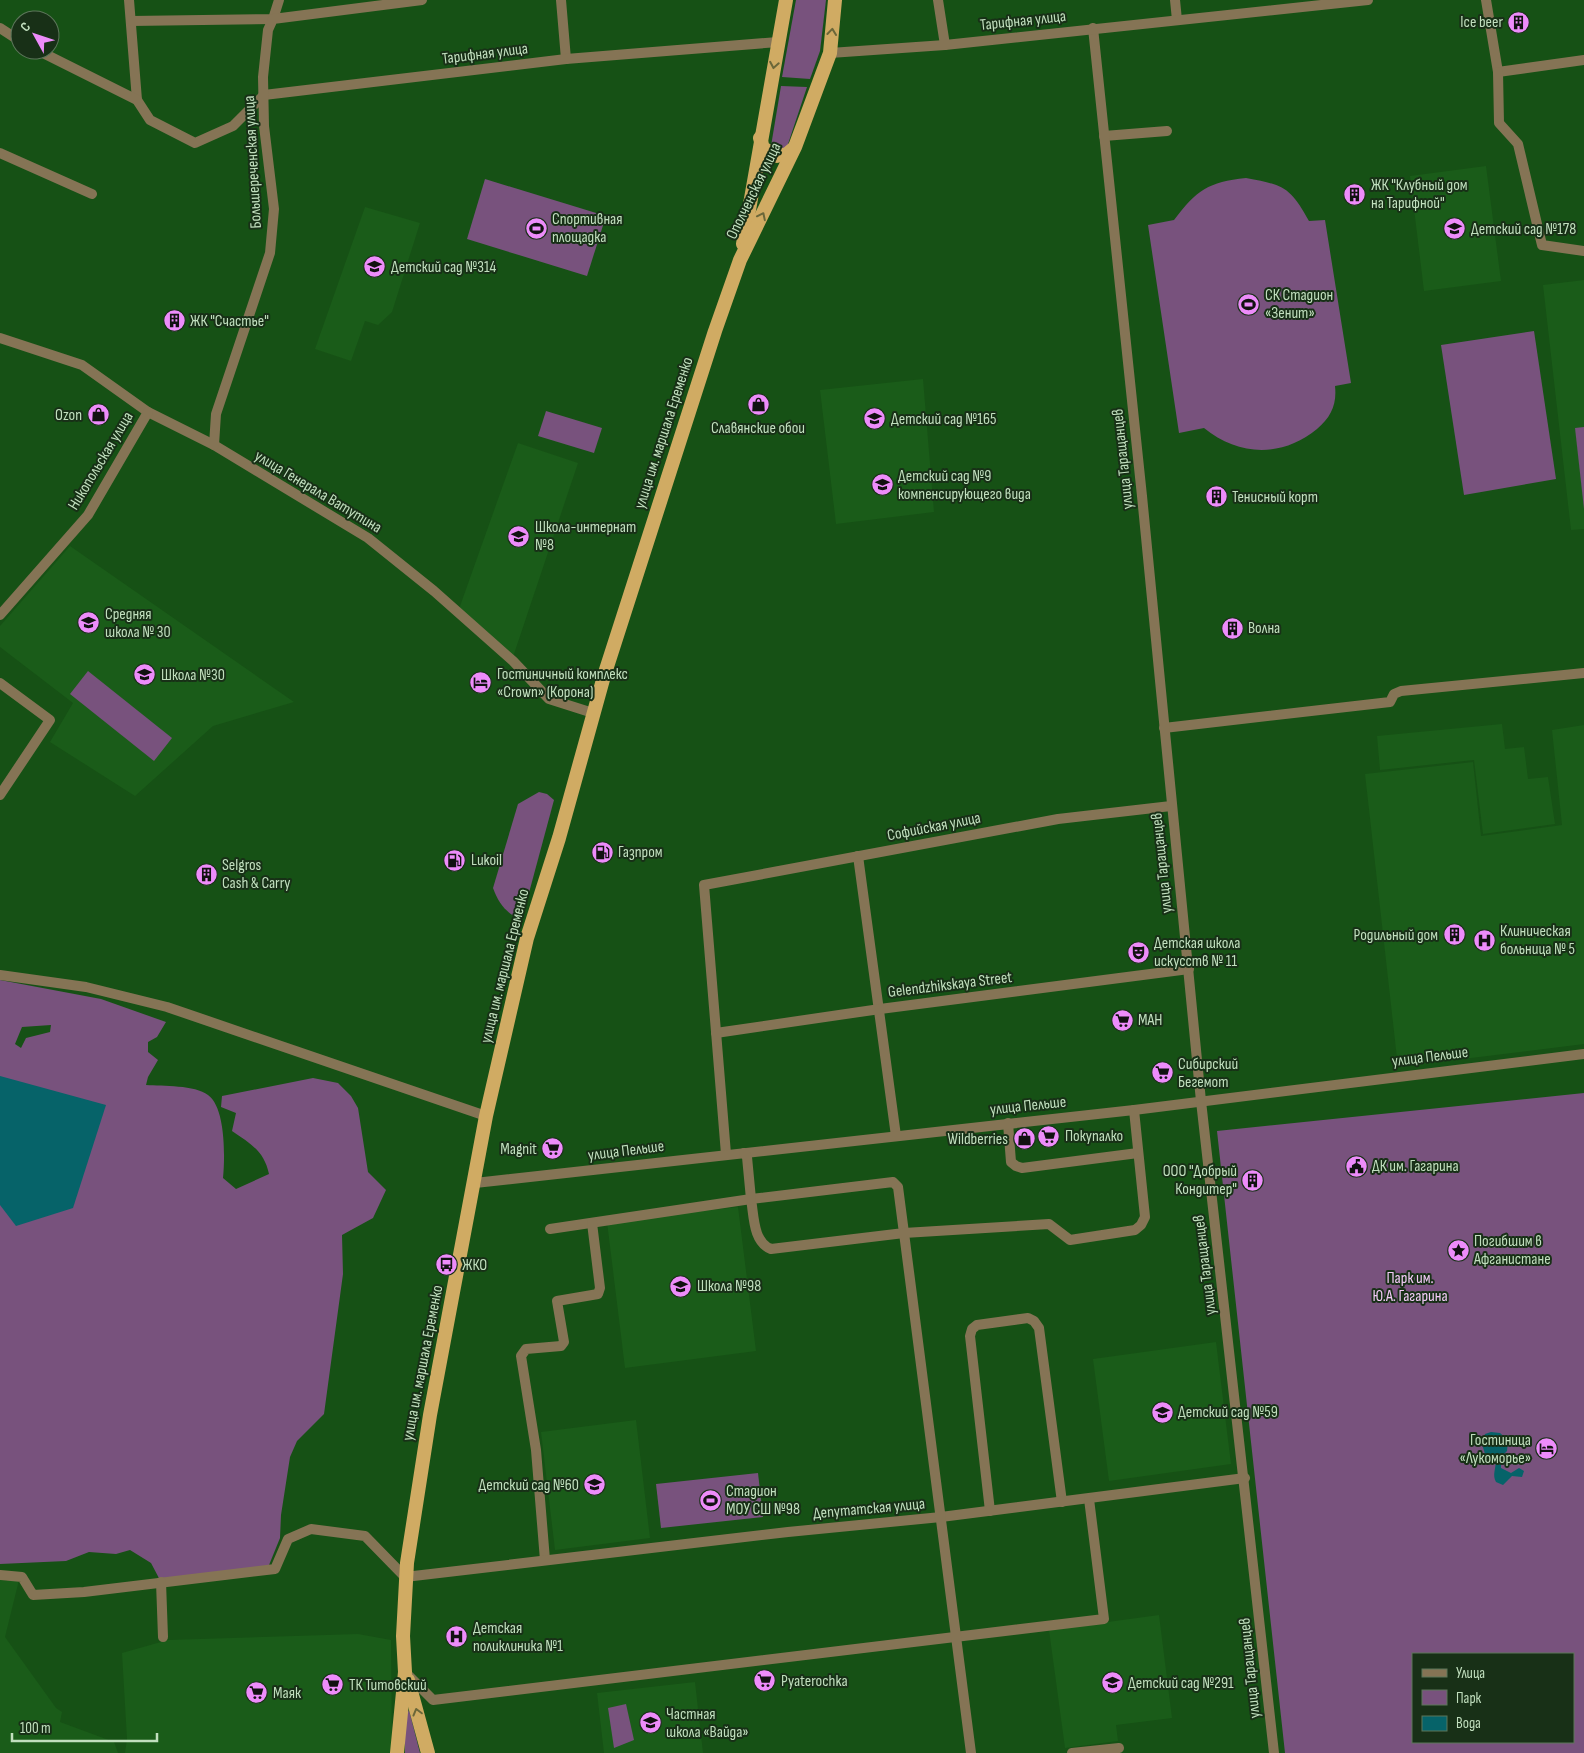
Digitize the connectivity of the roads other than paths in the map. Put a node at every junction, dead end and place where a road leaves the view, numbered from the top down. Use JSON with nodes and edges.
{"nodes":[{"id":1,"x":129,"y":0,"type":"edge"},
{"id":2,"x":279,"y":0,"type":"edge"},
{"id":3,"x":422,"y":0,"type":"edge"},
{"id":4,"x":561,"y":0,"type":"edge"},
{"id":5,"x":786,"y":0,"type":"edge"},
{"id":6,"x":835,"y":0,"type":"edge"},
{"id":7,"x":938,"y":0,"type":"edge"},
{"id":8,"x":1175,"y":0,"type":"edge"},
{"id":9,"x":1368,"y":0,"type":"edge"},
{"id":10,"x":1486,"y":0,"type":"edge"},
{"id":11,"x":1304,"y":4,"type":"edge"},
{"id":12,"x":272,"y":19,"type":"junction"},
{"id":13,"x":131,"y":20,"type":"junction"},
{"id":14,"x":1177,"y":20,"type":"junction"},
{"id":15,"x":1093,"y":28,"type":"junction"},
{"id":16,"x":778,"y":42,"type":"junction"},
{"id":17,"x":945,"y":45,"type":"junction"},
{"id":18,"x":830,"y":53,"type":"junction"},
{"id":19,"x":566,"y":59,"type":"junction"},
{"id":20,"x":57,"y":60,"type":"edge"},
{"id":21,"x":1584,"y":60,"type":"edge"},
{"id":22,"x":1498,"y":72,"type":"junction"},
{"id":23,"x":264,"y":95,"type":"junction"},
{"id":24,"x":137,"y":100,"type":"junction"},
{"id":25,"x":1167,"y":131,"type":"dead end"},
{"id":26,"x":1104,"y":136,"type":"junction"},
{"id":27,"x":760,"y":138,"type":"junction"},
{"id":28,"x":795,"y":147,"type":"junction"},
{"id":29,"x":0,"y":153,"type":"edge"},
{"id":30,"x":92,"y":194,"type":"dead end"},
{"id":31,"x":1584,"y":251,"type":"edge"},
{"id":32,"x":740,"y":260,"type":"junction"},
{"id":33,"x":0,"y":338,"type":"edge"},
{"id":34,"x":148,"y":412,"type":"junction"},
{"id":35,"x":214,"y":445,"type":"junction"},
{"id":36,"x":0,"y":615,"type":"edge"},
{"id":37,"x":1584,"y":674,"type":"edge"},
{"id":38,"x":0,"y":683,"type":"edge"},
{"id":39,"x":593,"y":713,"type":"junction"},
{"id":40,"x":1164,"y":728,"type":"junction"},
{"id":41,"x":0,"y":795,"type":"edge"},
{"id":42,"x":1171,"y":806,"type":"junction"},
{"id":43,"x":858,"y":856,"type":"junction"},
{"id":44,"x":1188,"y":969,"type":"junction"},
{"id":45,"x":0,"y":975,"type":"edge"},
{"id":46,"x":880,"y":1009,"type":"junction"},
{"id":47,"x":716,"y":1033,"type":"junction"},
{"id":48,"x":1584,"y":1054,"type":"edge"},
{"id":49,"x":1201,"y":1100,"type":"junction"},
{"id":50,"x":1134,"y":1110,"type":"junction"},
{"id":51,"x":486,"y":1116,"type":"junction"},
{"id":52,"x":1008,"y":1123,"type":"junction"},
{"id":53,"x":896,"y":1136,"type":"junction"},
{"id":54,"x":744,"y":1153,"type":"junction"},
{"id":55,"x":1138,"y":1153,"type":"junction"},
{"id":56,"x":726,"y":1154,"type":"junction"},
{"id":57,"x":475,"y":1183,"type":"junction"},
{"id":58,"x":751,"y":1198,"type":"junction"},
{"id":59,"x":592,"y":1223,"type":"junction"},
{"id":60,"x":550,"y":1229,"type":"dead end"},
{"id":61,"x":904,"y":1233,"type":"junction"},
{"id":62,"x":1244,"y":1478,"type":"junction"},
{"id":63,"x":1089,"y":1499,"type":"junction"},
{"id":64,"x":1062,"y":1502,"type":"junction"},
{"id":65,"x":990,"y":1511,"type":"junction"},
{"id":66,"x":941,"y":1517,"type":"junction"},
{"id":67,"x":545,"y":1560,"type":"junction"},
{"id":68,"x":0,"y":1576,"type":"edge"},
{"id":69,"x":406,"y":1576,"type":"junction"},
{"id":70,"x":161,"y":1582,"type":"junction"},
{"id":71,"x":163,"y":1637,"type":"dead end"},
{"id":72,"x":957,"y":1638,"type":"junction"},
{"id":73,"x":405,"y":1672,"type":"junction"},
{"id":74,"x":1119,"y":1748,"type":"dead end"},
{"id":75,"x":397,"y":1753,"type":"edge"},
{"id":76,"x":428,"y":1753,"type":"edge"},
{"id":77,"x":969,"y":1753,"type":"edge"},
{"id":78,"x":1073,"y":1753,"type":"edge"},
{"id":79,"x":1274,"y":1753,"type":"edge"}],
"edges":[{"from":1,"to":13,"type":"street"},
{"from":2,"to":12,"type":"street","name":"Большереченская улица"},
{"from":3,"to":12,"type":"street"},
{"from":4,"to":19,"type":"street"},
{"from":5,"to":16,"type":"highway","name":"Ополченская улица"},
{"from":18,"to":6,"type":"highway","name":"Ополченская улица","one_way":true},
{"from":7,"to":17,"type":"street"},
{"from":8,"to":14,"type":"street"},
{"from":9,"to":11,"type":"street","name":"Тарифная улица"},
{"from":10,"to":22,"type":"street"},
{"from":11,"to":14,"type":"street","name":"Тарифная улица"},
{"from":12,"to":13,"type":"street"},
{"from":12,"to":23,"type":"street","name":"Большереченская улица"},
{"from":13,"to":24,"type":"street"},
{"from":14,"to":15,"type":"street","name":"Тарифная улица"},
{"from":15,"to":17,"type":"street","name":"Тарифная улица"},
{"from":15,"to":26,"type":"street","name":"улица Таращанцев"},
{"from":16,"to":19,"type":"street","name":"Тарифная улица"},
{"from":16,"to":27,"type":"highway","name":"Ополченская улица","one_way":true},
{"from":17,"to":18,"type":"street","name":"Тарифная улица"},
{"from":18,"to":28,"type":"highway","name":"Ополченская улица"},
{"from":19,"to":23,"type":"street","name":"Тарифная улица"},
{"from":20,"to":24,"type":"street"},
{"from":21,"to":22,"type":"street"},
{"from":22,"to":31,"type":"street"},
{"from":23,"to":24,"type":"street"},
{"from":23,"to":35,"type":"street","name":"Большереченская улица"},
{"from":25,"to":26,"type":"street"},
{"from":26,"to":40,"type":"street","name":"улица Таращанцев"},
{"from":27,"to":28,"type":"highway"},
{"from":27,"to":32,"type":"highway","name":"Ополченская улица"},
{"from":32,"to":28,"type":"highway","name":"Ополченская улица","one_way":true},
{"from":29,"to":30,"type":"street"},
{"from":32,"to":39,"type":"highway","name":"улица им. маршала Еременко"},
{"from":33,"to":34,"type":"street","name":"улица Генерала Ватутина"},
{"from":34,"to":35,"type":"street","name":"улица Генерала Ватутина"},
{"from":34,"to":36,"type":"street","name":"Никопольская улица"},
{"from":35,"to":39,"type":"street","name":"улица Генерала Ватутина"},
{"from":37,"to":40,"type":"street"},
{"from":38,"to":41,"type":"street"},
{"from":39,"to":51,"type":"highway","name":"улица им. маршала Еременко"},
{"from":40,"to":42,"type":"street","name":"улица Таращанцев"},
{"from":42,"to":43,"type":"street","name":"Софийская улица"},
{"from":42,"to":44,"type":"street","name":"улица Таращанцев"},
{"from":43,"to":46,"type":"street"},
{"from":43,"to":47,"type":"street","name":"Софийская улица"},
{"from":44,"to":46,"type":"street","name":"Gelendzhikskaya Street"},
{"from":44,"to":49,"type":"street","name":"улица Таращанцев"},
{"from":45,"to":51,"type":"street"},
{"from":46,"to":47,"type":"street","name":"Gelendzhikskaya Street"},
{"from":46,"to":53,"type":"street"},
{"from":47,"to":56,"type":"street"},
{"from":48,"to":49,"type":"street","name":"улица Пельше"},
{"from":49,"to":50,"type":"street","name":"улица Пельше"},
{"from":49,"to":62,"type":"street","name":"улица Таращанцев"},
{"from":50,"to":52,"type":"street","name":"улица Пельше"},
{"from":50,"to":55,"type":"street"},
{"from":51,"to":57,"type":"highway","name":"улица им. маршала Еременко"},
{"from":52,"to":53,"type":"street","name":"улица Пельше"},
{"from":52,"to":55,"type":"street"},
{"from":53,"to":54,"type":"street","name":"улица Пельше"},
{"from":54,"to":56,"type":"street","name":"улица Пельше"},
{"from":54,"to":58,"type":"street"},
{"from":55,"to":61,"type":"street"},
{"from":56,"to":57,"type":"street","name":"улица Пельше"},
{"from":57,"to":69,"type":"highway","name":"улица им. маршала Еременко"},
{"from":58,"to":59,"type":"street"},
{"from":58,"to":61,"type":"street"},
{"from":58,"to":61,"type":"street"},
{"from":59,"to":60,"type":"street"},
{"from":59,"to":67,"type":"street"},
{"from":61,"to":66,"type":"street"},
{"from":62,"to":63,"type":"street","name":"Депутатская улица"},
{"from":62,"to":79,"type":"street","name":"улица Таращанцев"},
{"from":63,"to":64,"type":"street","name":"Депутатская улица"},
{"from":63,"to":72,"type":"street"},
{"from":64,"to":65,"type":"street","name":"Депутатская улица"},
{"from":64,"to":65,"type":"street"},
{"from":65,"to":66,"type":"street","name":"Депутатская улица"},
{"from":66,"to":67,"type":"street","name":"Депутатская улица"},
{"from":66,"to":72,"type":"street"},
{"from":67,"to":69,"type":"street","name":"Депутатская улица"},
{"from":68,"to":70,"type":"street"},
{"from":69,"to":70,"type":"street"},
{"from":69,"to":73,"type":"highway","name":"улица им. маршала Еременко"},
{"from":70,"to":71,"type":"street"},
{"from":72,"to":73,"type":"street"},
{"from":72,"to":77,"type":"street"},
{"from":73,"to":75,"type":"highway","name":"улица им. маршала Еременко"},
{"from":76,"to":73,"type":"highway","name":"улица им. маршала Еременко","one_way":true},
{"from":74,"to":78,"type":"street"}]}
